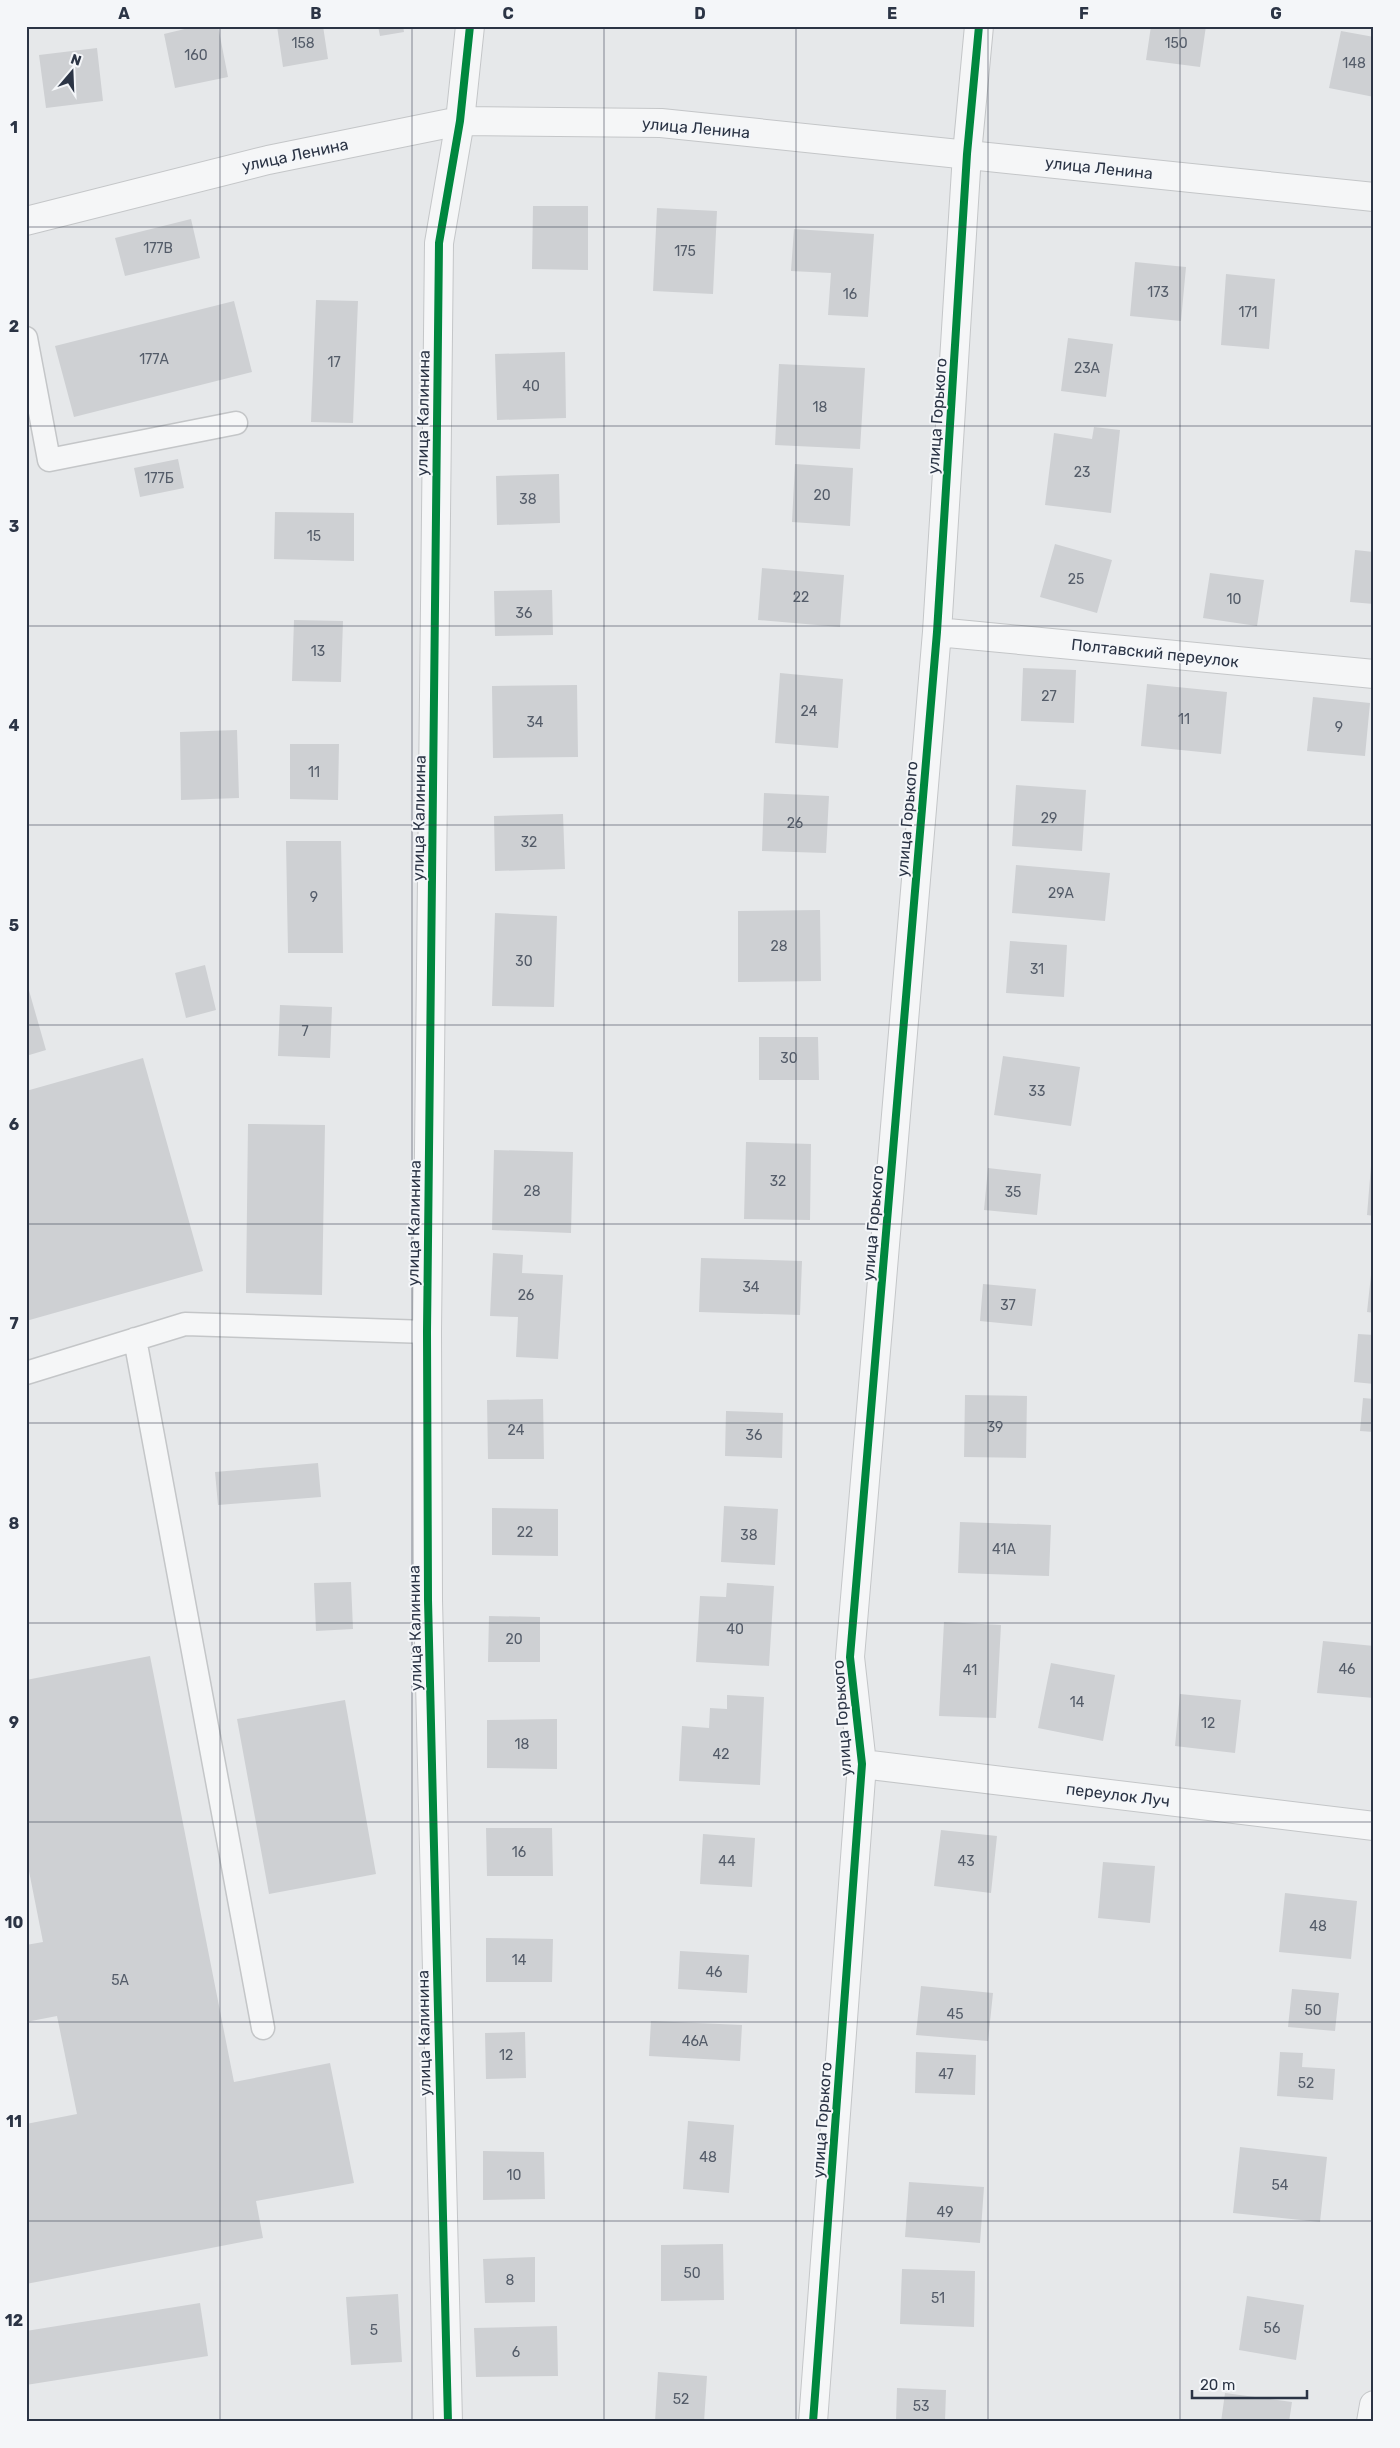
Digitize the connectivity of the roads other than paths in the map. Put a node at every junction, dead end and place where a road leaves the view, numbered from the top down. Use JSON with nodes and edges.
{"nodes":[{"id":1,"x":470,"y":26,"type":"edge"},
{"id":2,"x":979,"y":26,"type":"edge"},
{"id":3,"x":460,"y":121,"type":"junction"},
{"id":4,"x":967,"y":154,"type":"junction"},
{"id":5,"x":1374,"y":197,"type":"edge"},
{"id":6,"x":26,"y":221,"type":"edge"},
{"id":7,"x":26,"y":338,"type":"edge"},
{"id":8,"x":236,"y":423,"type":"dead end"},
{"id":9,"x":937,"y":632,"type":"junction"},
{"id":10,"x":1374,"y":674,"type":"edge"},
{"id":11,"x":427,"y":1332,"type":"junction"},
{"id":12,"x":135,"y":1339,"type":"junction"},
{"id":13,"x":26,"y":1373,"type":"edge"},
{"id":14,"x":862,"y":1764,"type":"junction"},
{"id":15,"x":1374,"y":1826,"type":"edge"},
{"id":16,"x":263,"y":2028,"type":"dead end"},
{"id":17,"x":1374,"y":2406,"type":"edge"},
{"id":18,"x":448,"y":2422,"type":"edge"},
{"id":19,"x":813,"y":2422,"type":"edge"},
{"id":20,"x":1372,"y":2422,"type":"edge"}],
"edges":[{"from":1,"to":3,"type":"street","name":"улица Калинина"},
{"from":2,"to":4,"type":"street","name":"улица Горького"},
{"from":3,"to":4,"type":"street","name":"улица Ленина"},
{"from":3,"to":6,"type":"street","name":"улица Ленина"},
{"from":3,"to":11,"type":"street","name":"улица Калинина"},
{"from":4,"to":5,"type":"street","name":"улица Ленина"},
{"from":4,"to":9,"type":"street","name":"улица Горького"},
{"from":7,"to":8,"type":"lane"},
{"from":9,"to":10,"type":"street","name":"Полтавский переулок"},
{"from":9,"to":14,"type":"street","name":"улица Горького"},
{"from":11,"to":12,"type":"lane"},
{"from":11,"to":18,"type":"street","name":"улица Калинина"},
{"from":12,"to":13,"type":"lane"},
{"from":12,"to":16,"type":"lane"},
{"from":14,"to":15,"type":"street","name":"переулок Луч"},
{"from":14,"to":19,"type":"street","name":"улица Горького"},
{"from":17,"to":20,"type":"street"}]}
